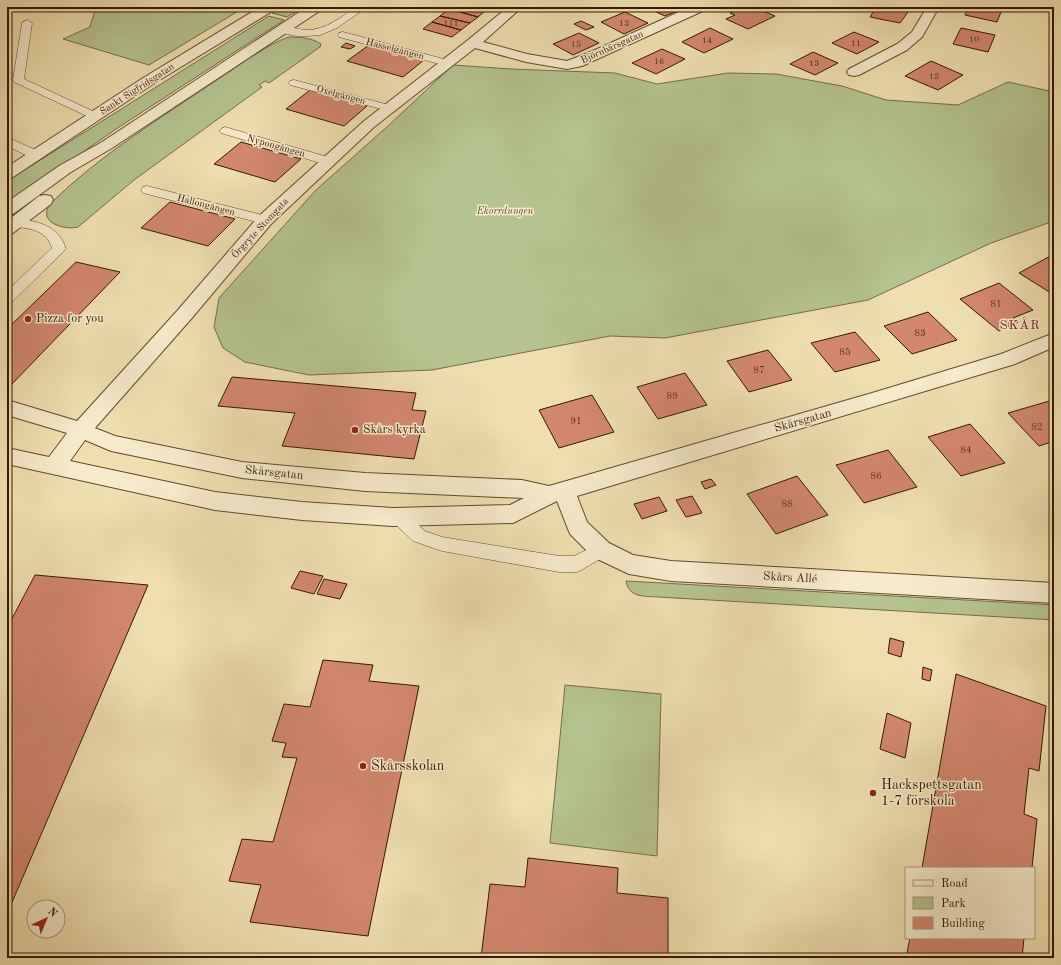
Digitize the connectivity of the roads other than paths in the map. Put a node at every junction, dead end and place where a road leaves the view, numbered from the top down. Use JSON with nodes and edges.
{"nodes":[{"id":1,"x":268,"y":7,"type":"edge"},
{"id":2,"x":316,"y":7,"type":"edge"},
{"id":3,"x":362,"y":7,"type":"edge"},
{"id":4,"x":516,"y":7,"type":"edge"},
{"id":5,"x":700,"y":7,"type":"edge"},
{"id":6,"x":933,"y":7,"type":"edge"},
{"id":7,"x":27,"y":23,"type":"dead end"},
{"id":8,"x":282,"y":30,"type":"junction"},
{"id":9,"x":343,"y":35,"type":"dead end"},
{"id":10,"x":473,"y":43,"type":"junction"},
{"id":11,"x":447,"y":63,"type":"junction"},
{"id":12,"x":854,"y":72,"type":"dead end"},
{"id":13,"x":294,"y":83,"type":"dead end"},
{"id":14,"x":388,"y":108,"type":"junction"},
{"id":15,"x":95,"y":116,"type":"junction"},
{"id":16,"x":225,"y":131,"type":"dead end"},
{"id":17,"x":9,"y":142,"type":"dead end"},
{"id":18,"x":36,"y":155,"type":"junction"},
{"id":19,"x":327,"y":161,"type":"junction"},
{"id":20,"x":7,"y":174,"type":"edge"},
{"id":21,"x":147,"y":190,"type":"dead end"},
{"id":22,"x":265,"y":220,"type":"junction"},
{"id":23,"x":10,"y":221,"type":"edge"},
{"id":24,"x":7,"y":299,"type":"edge"},
{"id":25,"x":1054,"y":340,"type":"edge"},
{"id":26,"x":11,"y":414,"type":"edge"},
{"id":27,"x":81,"y":430,"type":"junction"},
{"id":28,"x":7,"y":456,"type":"edge"},
{"id":29,"x":54,"y":467,"type":"junction"},
{"id":30,"x":556,"y":494,"type":"junction"},
{"id":31,"x":399,"y":516,"type":"junction"},
{"id":32,"x":601,"y":550,"type":"junction"},
{"id":33,"x":1054,"y":593,"type":"edge"}],
"edges":[{"from":1,"to":15,"type":"street","name":"Sankt Sigfridsgatan"},
{"from":2,"to":8,"type":"street"},
{"from":3,"to":8,"type":"lane"},
{"from":4,"to":10,"type":"street","name":"Örgryte Stomgata"},
{"from":5,"to":10,"type":"street","name":"Björnbärsgatan"},
{"from":6,"to":12,"type":"street"},
{"from":7,"to":15,"type":"lane"},
{"from":8,"to":23,"type":"street"},
{"from":9,"to":11,"type":"lane","name":"Hasselgången"},
{"from":10,"to":11,"type":"street","name":"Örgryte Stomgata"},
{"from":11,"to":14,"type":"street","name":"Örgryte Stomgata"},
{"from":13,"to":14,"type":"lane","name":"Oxelgången"},
{"from":14,"to":19,"type":"street","name":"Örgryte Stomgata"},
{"from":15,"to":18,"type":"street","name":"Sankt Sigfridsgatan"},
{"from":16,"to":19,"type":"lane","name":"Nypongången"},
{"from":17,"to":18,"type":"lane"},
{"from":18,"to":20,"type":"street","name":"Sankt Sigfridsgatan"},
{"from":19,"to":22,"type":"street","name":"Örgryte Stomgata"},
{"from":21,"to":22,"type":"lane","name":"Hallongången"},
{"from":22,"to":27,"type":"street","name":"Örgryte Stomgata"},
{"from":23,"to":24,"type":"lane"},
{"from":25,"to":30,"type":"street","name":"Skårsgatan"},
{"from":26,"to":27,"type":"street","name":"Skårsgatan"},
{"from":27,"to":29,"type":"street","name":"Örgryte Stomgata"},
{"from":27,"to":30,"type":"street","name":"Skårsgatan"},
{"from":28,"to":29,"type":"street","name":"Skårsgatan"},
{"from":29,"to":31,"type":"street","name":"Skårsgatan"},
{"from":30,"to":31,"type":"street","name":"Skårsgatan"},
{"from":30,"to":32,"type":"street","name":"Skårs Allé"},
{"from":31,"to":32,"type":"lane"},
{"from":32,"to":33,"type":"street","name":"Skårs Allé"}]}
